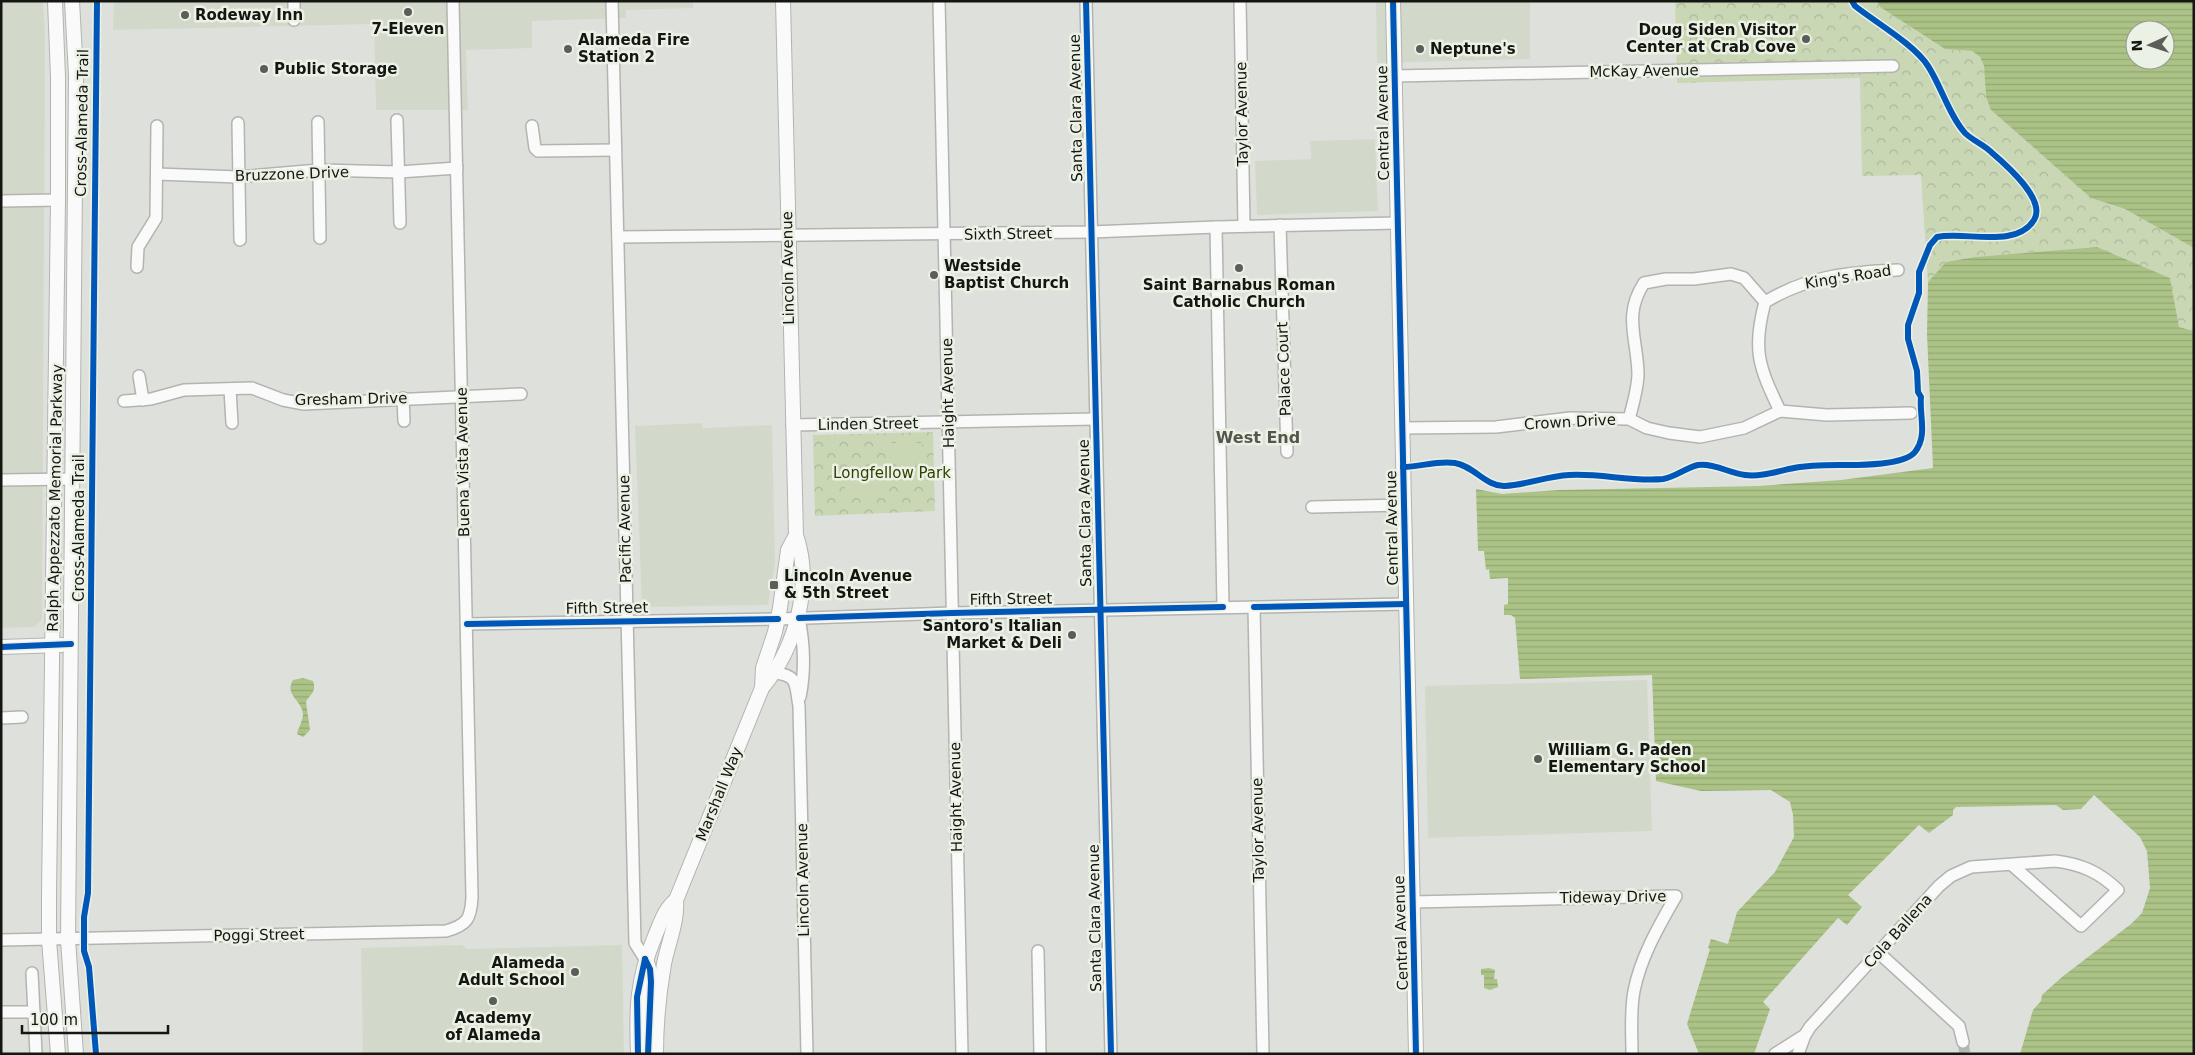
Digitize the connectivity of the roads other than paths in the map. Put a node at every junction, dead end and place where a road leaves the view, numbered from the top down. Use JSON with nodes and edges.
{"nodes":[{"id":1,"x":55,"y":1,"type":"edge"},
{"id":2,"x":72,"y":1,"type":"edge"},
{"id":3,"x":294,"y":1,"type":"edge"},
{"id":4,"x":453,"y":1,"type":"edge"},
{"id":5,"x":612,"y":1,"type":"edge"},
{"id":6,"x":783,"y":1,"type":"edge"},
{"id":7,"x":939,"y":1,"type":"edge"},
{"id":8,"x":1086,"y":1,"type":"edge"},
{"id":9,"x":1240,"y":1,"type":"edge"},
{"id":10,"x":1393,"y":1,"type":"edge"},
{"id":11,"x":294,"y":20,"type":"dead end"},
{"id":12,"x":1893,"y":66,"type":"dead end"},
{"id":13,"x":1394,"y":76,"type":"junction"},
{"id":14,"x":397,"y":120,"type":"dead end"},
{"id":15,"x":318,"y":122,"type":"dead end"},
{"id":16,"x":238,"y":123,"type":"dead end"},
{"id":17,"x":157,"y":126,"type":"dead end"},
{"id":18,"x":532,"y":126,"type":"dead end"},
{"id":19,"x":616,"y":150,"type":"junction"},
{"id":20,"x":457,"y":168,"type":"junction"},
{"id":21,"x":319,"y":170,"type":"junction"},
{"id":22,"x":399,"y":172,"type":"junction"},
{"id":23,"x":157,"y":174,"type":"junction"},
{"id":24,"x":238,"y":177,"type":"junction"},
{"id":25,"x":58,"y":200,"type":"junction"},
{"id":26,"x":1,"y":201,"type":"edge"},
{"id":27,"x":400,"y":223,"type":"dead end"},
{"id":28,"x":1398,"y":223,"type":"junction"},
{"id":29,"x":1280,"y":225,"type":"junction"},
{"id":30,"x":1244,"y":226,"type":"junction"},
{"id":31,"x":1216,"y":227,"type":"junction"},
{"id":32,"x":1091,"y":232,"type":"junction"},
{"id":33,"x":944,"y":235,"type":"junction"},
{"id":34,"x":788,"y":236,"type":"junction"},
{"id":35,"x":618,"y":237,"type":"junction"},
{"id":36,"x":320,"y":238,"type":"dead end"},
{"id":37,"x":240,"y":240,"type":"dead end"},
{"id":38,"x":137,"y":267,"type":"dead end"},
{"id":39,"x":1898,"y":270,"type":"dead end"},
{"id":40,"x":1765,"y":302,"type":"junction"},
{"id":41,"x":139,"y":376,"type":"dead end"},
{"id":42,"x":230,"y":389,"type":"junction"},
{"id":43,"x":521,"y":394,"type":"dead end"},
{"id":44,"x":462,"y":396,"type":"junction"},
{"id":45,"x":403,"y":398,"type":"junction"},
{"id":46,"x":144,"y":400,"type":"junction"},
{"id":47,"x":124,"y":401,"type":"dead end"},
{"id":48,"x":1780,"y":411,"type":"junction"},
{"id":49,"x":1911,"y":412,"type":"dead end"},
{"id":50,"x":1629,"y":419,"type":"junction"},
{"id":51,"x":1095,"y":420,"type":"junction"},
{"id":52,"x":404,"y":421,"type":"dead end"},
{"id":53,"x":232,"y":423,"type":"dead end"},
{"id":54,"x":948,"y":423,"type":"junction"},
{"id":55,"x":792,"y":425,"type":"junction"},
{"id":56,"x":1402,"y":428,"type":"junction"},
{"id":57,"x":1286,"y":452,"type":"dead end"},
{"id":58,"x":56,"y":479,"type":"junction"},
{"id":59,"x":72,"y":479,"type":"junction"},
{"id":60,"x":1,"y":480,"type":"edge"},
{"id":61,"x":1404,"y":505,"type":"junction"},
{"id":62,"x":1312,"y":507,"type":"dead end"},
{"id":63,"x":796,"y":535,"type":"junction"},
{"id":64,"x":787,"y":564,"type":"junction"},
{"id":65,"x":1406,"y":604,"type":"junction"},
{"id":66,"x":1223,"y":607,"type":"junction"},
{"id":67,"x":1254,"y":607,"type":"junction"},
{"id":68,"x":1100,"y":610,"type":"junction"},
{"id":69,"x":952,"y":613,"type":"junction"},
{"id":70,"x":799,"y":618,"type":"junction"},
{"id":71,"x":778,"y":619,"type":"junction"},
{"id":72,"x":627,"y":620,"type":"junction"},
{"id":73,"x":467,"y":624,"type":"junction"},
{"id":74,"x":71,"y":644,"type":"junction"},
{"id":75,"x":53,"y":645,"type":"junction"},
{"id":76,"x":1,"y":647,"type":"edge"},
{"id":77,"x":775,"y":673,"type":"junction"},
{"id":78,"x":762,"y":688,"type":"junction"},
{"id":79,"x":798,"y":706,"type":"junction"},
{"id":80,"x":22,"y":717,"type":"dead end"},
{"id":81,"x":1,"y":718,"type":"edge"},
{"id":82,"x":2012,"y":865,"type":"junction"},
{"id":83,"x":676,"y":900,"type":"junction"},
{"id":84,"x":1412,"y":902,"type":"junction"},
{"id":85,"x":466,"y":922,"type":"joint"},
{"id":86,"x":1,"y":940,"type":"edge"},
{"id":87,"x":49,"y":940,"type":"junction"},
{"id":88,"x":68,"y":940,"type":"junction"},
{"id":89,"x":1038,"y":952,"type":"dead end"},
{"id":90,"x":1879,"y":953,"type":"junction"},
{"id":91,"x":645,"y":959,"type":"junction"},
{"id":92,"x":32,"y":973,"type":"dead end"},
{"id":93,"x":1,"y":1012,"type":"edge"},
{"id":94,"x":34,"y":1012,"type":"junction"},
{"id":95,"x":1805,"y":1035,"type":"junction"},
{"id":96,"x":1963,"y":1042,"type":"tunnel mouth"},
{"id":97,"x":36,"y":1054,"type":"edge"},
{"id":98,"x":58,"y":1054,"type":"edge"},
{"id":99,"x":76,"y":1054,"type":"edge"},
{"id":100,"x":638,"y":1054,"type":"edge"},
{"id":101,"x":648,"y":1054,"type":"edge"},
{"id":102,"x":656,"y":1054,"type":"edge"},
{"id":103,"x":807,"y":1054,"type":"edge"},
{"id":104,"x":962,"y":1054,"type":"edge"},
{"id":105,"x":1040,"y":1054,"type":"edge"},
{"id":106,"x":1111,"y":1054,"type":"edge"},
{"id":107,"x":1263,"y":1054,"type":"edge"},
{"id":108,"x":1416,"y":1054,"type":"edge"},
{"id":109,"x":1632,"y":1054,"type":"edge"},
{"id":110,"x":1775,"y":1054,"type":"edge"},
{"id":111,"x":1798,"y":1054,"type":"edge"}],
"edges":[{"from":1,"to":25,"type":"street","name":"Ralph Appezzato Memorial Parkway"},
{"from":2,"to":59,"type":"street","name":"Ralph Appezzato Memorial Parkway"},
{"from":3,"to":11,"type":"street"},
{"from":4,"to":20,"type":"street","name":"Buena Vista Avenue"},
{"from":5,"to":19,"type":"street","name":"Pacific Avenue"},
{"from":6,"to":34,"type":"street","name":"Lincoln Avenue"},
{"from":7,"to":33,"type":"street","name":"Haight Avenue"},
{"from":8,"to":32,"type":"street","name":"Santa Clara Avenue"},
{"from":9,"to":30,"type":"street","name":"Taylor Avenue"},
{"from":10,"to":13,"type":"street","name":"Central Avenue"},
{"from":12,"to":13,"type":"street","name":"McKay Avenue"},
{"from":13,"to":28,"type":"street","name":"Central Avenue"},
{"from":14,"to":22,"type":"street"},
{"from":15,"to":21,"type":"street"},
{"from":16,"to":24,"type":"street"},
{"from":17,"to":23,"type":"street"},
{"from":18,"to":19,"type":"street"},
{"from":19,"to":35,"type":"street","name":"Pacific Avenue"},
{"from":20,"to":22,"type":"street","name":"Bruzzone Drive"},
{"from":20,"to":44,"type":"street","name":"Buena Vista Avenue"},
{"from":21,"to":22,"type":"street","name":"Bruzzone Drive"},
{"from":21,"to":24,"type":"street","name":"Bruzzone Drive"},
{"from":21,"to":36,"type":"street"},
{"from":22,"to":27,"type":"street"},
{"from":23,"to":24,"type":"street","name":"Bruzzone Drive"},
{"from":23,"to":38,"type":"street"},
{"from":24,"to":37,"type":"street"},
{"from":25,"to":26,"type":"street"},
{"from":25,"to":58,"type":"street","name":"Ralph Appezzato Memorial Parkway"},
{"from":28,"to":29,"type":"street","name":"Sixth Street"},
{"from":28,"to":56,"type":"street","name":"Central Avenue"},
{"from":29,"to":30,"type":"street","name":"Sixth Street"},
{"from":29,"to":57,"type":"street","name":"Palace Court"},
{"from":30,"to":31,"type":"street","name":"Sixth Street"},
{"from":31,"to":32,"type":"street","name":"Sixth Street"},
{"from":31,"to":66,"type":"street"},
{"from":32,"to":33,"type":"street","name":"Sixth Street"},
{"from":32,"to":51,"type":"street","name":"Santa Clara Avenue"},
{"from":33,"to":34,"type":"street","name":"Sixth Street"},
{"from":33,"to":54,"type":"street","name":"Haight Avenue"},
{"from":34,"to":35,"type":"street","name":"Sixth Street"},
{"from":34,"to":55,"type":"street","name":"Lincoln Avenue"},
{"from":35,"to":72,"type":"street","name":"Pacific Avenue"},
{"from":39,"to":40,"type":"street","name":"King's Road"},
{"from":40,"to":48,"type":"street"},
{"from":40,"to":50,"type":"street"},
{"from":41,"to":46,"type":"street"},
{"from":42,"to":45,"type":"street","name":"Gresham Drive"},
{"from":42,"to":46,"type":"street","name":"Gresham Drive"},
{"from":42,"to":53,"type":"street"},
{"from":43,"to":44,"type":"street","name":"Gresham Drive"},
{"from":44,"to":45,"type":"street","name":"Gresham Drive"},
{"from":44,"to":73,"type":"street","name":"Buena Vista Avenue"},
{"from":45,"to":52,"type":"street"},
{"from":46,"to":47,"type":"street","name":"Gresham Drive"},
{"from":48,"to":49,"type":"street","name":"Crown Drive"},
{"from":48,"to":50,"type":"street","name":"Crown Drive"},
{"from":50,"to":56,"type":"street","name":"Crown Drive"},
{"from":51,"to":54,"type":"street","name":"Linden Street"},
{"from":51,"to":68,"type":"street","name":"Santa Clara Avenue"},
{"from":54,"to":55,"type":"street","name":"Linden Street"},
{"from":54,"to":69,"type":"street","name":"Haight Avenue"},
{"from":55,"to":63,"type":"street","name":"Lincoln Avenue"},
{"from":56,"to":61,"type":"street","name":"Central Avenue"},
{"from":58,"to":59,"type":"street"},
{"from":58,"to":60,"type":"street"},
{"from":58,"to":75,"type":"street","name":"Ralph Appezzato Memorial Parkway"},
{"from":59,"to":74,"type":"street","name":"Ralph Appezzato Memorial Parkway"},
{"from":61,"to":62,"type":"street"},
{"from":61,"to":65,"type":"street","name":"Central Avenue"},
{"from":63,"to":64,"type":"street","name":"Lincoln Avenue"},
{"from":63,"to":70,"type":"street","name":"Lincoln Avenue"},
{"from":64,"to":70,"type":"street"},
{"from":64,"to":71,"type":"street","name":"Lincoln Avenue"},
{"from":65,"to":67,"type":"street","name":"Fifth Street"},
{"from":65,"to":84,"type":"street","name":"Central Avenue"},
{"from":66,"to":67,"type":"street","name":"Fifth Street"},
{"from":66,"to":68,"type":"street","name":"Fifth Street"},
{"from":67,"to":107,"type":"street","name":"Taylor Avenue"},
{"from":68,"to":69,"type":"street","name":"Fifth Street"},
{"from":68,"to":106,"type":"street","name":"Santa Clara Avenue"},
{"from":69,"to":70,"type":"street","name":"Fifth Street"},
{"from":69,"to":104,"type":"street","name":"Haight Avenue"},
{"from":70,"to":71,"type":"street","name":"Fifth Street"},
{"from":70,"to":77,"type":"street","name":"Marshall Way"},
{"from":70,"to":79,"type":"street","name":"Lincoln Avenue"},
{"from":71,"to":72,"type":"street","name":"Fifth Street"},
{"from":71,"to":78,"type":"street","name":"Marshall Way"},
{"from":72,"to":73,"type":"street","name":"Fifth Street"},
{"from":72,"to":91,"type":"street","name":"Pacific Avenue"},
{"from":73,"to":85,"type":"street","name":"Buena Vista Avenue"},
{"from":74,"to":75,"type":"street"},
{"from":74,"to":88,"type":"street","name":"Ralph Appezzato Memorial Parkway"},
{"from":75,"to":76,"type":"street"},
{"from":75,"to":87,"type":"street","name":"Ralph Appezzato Memorial Parkway"},
{"from":77,"to":78,"type":"street","name":"Marshall Way"},
{"from":77,"to":79,"type":"street","name":"Lincoln Avenue"},
{"from":78,"to":83,"type":"street","name":"Marshall Way"},
{"from":79,"to":103,"type":"street","name":"Lincoln Avenue"},
{"from":80,"to":81,"type":"street"},
{"from":82,"to":82,"type":"street","name":"Cola Ballena"},
{"from":82,"to":90,"type":"street","name":"Cola Ballena"},
{"from":83,"to":91,"type":"street","name":"Marshall Way"},
{"from":83,"to":102,"type":"street","name":"Marshall Way"},
{"from":84,"to":108,"type":"street","name":"Central Avenue"},
{"from":84,"to":109,"type":"street","name":"Tideway Drive"},
{"from":85,"to":88,"type":"street","name":"Poggi Street"},
{"from":86,"to":87,"type":"street","name":"Poggi Street"},
{"from":87,"to":88,"type":"street","name":"Poggi Street"},
{"from":87,"to":98,"type":"street","name":"Ralph Appezzato Memorial Parkway"},
{"from":88,"to":99,"type":"street","name":"Ralph Appezzato Memorial Parkway"},
{"from":89,"to":105,"type":"street"},
{"from":90,"to":95,"type":"street","name":"Cola Ballena"},
{"from":90,"to":96,"type":"street"},
{"from":91,"to":100,"type":"street"},
{"from":91,"to":101,"type":"street"},
{"from":92,"to":94,"type":"street"},
{"from":93,"to":94,"type":"street"},
{"from":94,"to":97,"type":"street"},
{"from":95,"to":110,"type":"street","name":"Cola Ballena"},
{"from":95,"to":111,"type":"street","name":"Cola Ballena"}]}
